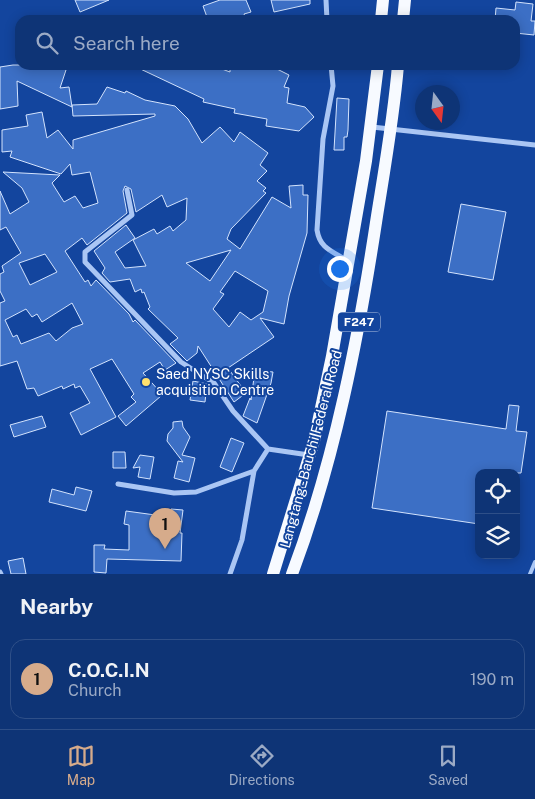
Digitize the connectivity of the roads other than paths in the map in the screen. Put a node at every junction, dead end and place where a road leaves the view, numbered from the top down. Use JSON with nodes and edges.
{"nodes":[{"id":1,"x":326,"y":0,"type":"edge"},
{"id":2,"x":383,"y":0,"type":"edge"},
{"id":3,"x":405,"y":0,"type":"edge"},
{"id":4,"x":327,"y":15,"type":"edge"},
{"id":5,"x":382,"y":15,"type":"edge"},
{"id":6,"x":404,"y":15,"type":"edge"},
{"id":7,"x":331,"y":70,"type":"edge"},
{"id":8,"x":377,"y":70,"type":"edge"},
{"id":9,"x":397,"y":70,"type":"edge"},
{"id":10,"x":371,"y":126,"type":"junction"},
{"id":11,"x":391,"y":128,"type":"junction"},
{"id":12,"x":535,"y":145,"type":"edge"},
{"id":13,"x":127,"y":190,"type":"dead end"},
{"id":14,"x":349,"y":261,"type":"junction"},
{"id":15,"x":268,"y":449,"type":"junction"},
{"id":16,"x":309,"y":455,"type":"junction"},
{"id":17,"x":254,"y":471,"type":"junction"},
{"id":18,"x":118,"y":484,"type":"dead end"},
{"id":19,"x":535,"y":562,"type":"edge"},
{"id":20,"x":230,"y":574,"type":"edge"},
{"id":21,"x":273,"y":574,"type":"edge"},
{"id":22,"x":292,"y":574,"type":"edge"},
{"id":23,"x":530,"y":574,"type":"edge"}],
"edges":[{"from":1,"to":4,"type":"street"},
{"from":2,"to":5,"type":"main road"},
{"from":3,"to":6,"type":"main road"},
{"from":7,"to":14,"type":"street"},
{"from":8,"to":10,"type":"main road","number":"F247"},
{"from":9,"to":11,"type":"main road","name":"Langtang - Bauchi Federal Road","number":"F247"},
{"from":10,"to":11,"type":"street"},
{"from":10,"to":14,"type":"main road","number":"F247"},
{"from":11,"to":12,"type":"street"},
{"from":11,"to":22,"type":"main road","name":"Langtang - Bauchi Federal Road","number":"F247"},
{"from":13,"to":15,"type":"street"},
{"from":14,"to":16,"type":"main road","number":"F247"},
{"from":15,"to":16,"type":"street"},
{"from":15,"to":17,"type":"street"},
{"from":16,"to":21,"type":"main road","number":"F247"},
{"from":17,"to":18,"type":"street"},
{"from":17,"to":20,"type":"street"},
{"from":19,"to":23,"type":"lane"}]}
